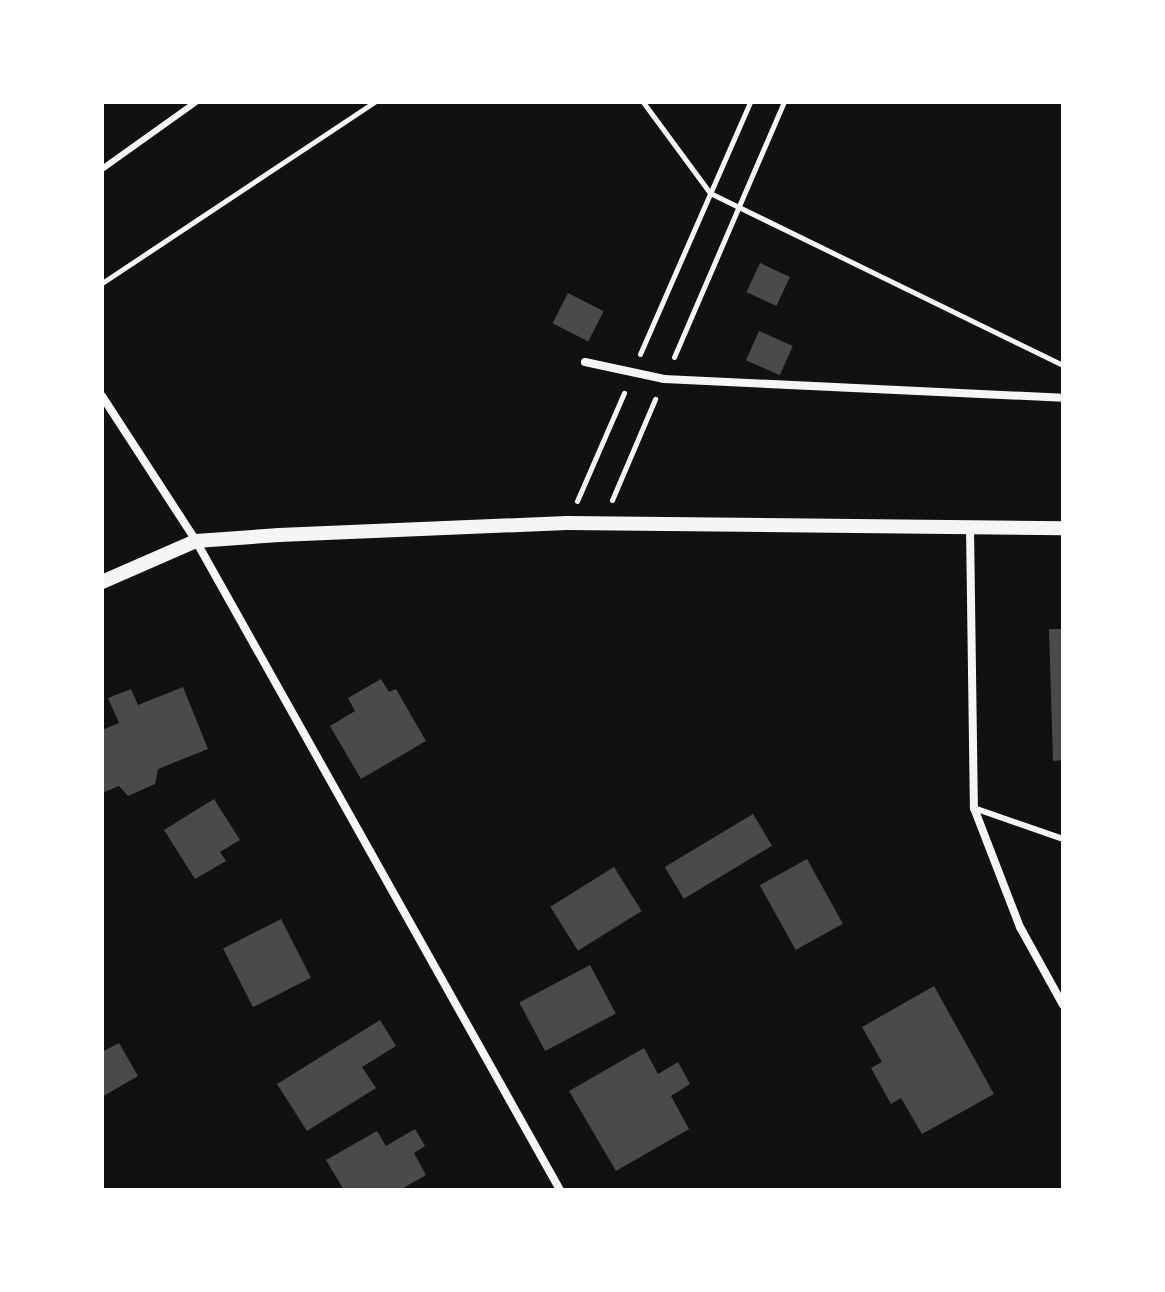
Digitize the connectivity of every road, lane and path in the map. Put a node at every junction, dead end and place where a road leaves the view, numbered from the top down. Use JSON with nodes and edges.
{"nodes":[{"id":1,"x":196,"y":102,"type":"edge"},
{"id":2,"x":374,"y":102,"type":"edge"},
{"id":3,"x":643,"y":102,"type":"edge"},
{"id":4,"x":750,"y":102,"type":"edge"},
{"id":5,"x":784,"y":102,"type":"edge"},
{"id":6,"x":102,"y":169,"type":"edge"},
{"id":7,"x":710,"y":193,"type":"junction"},
{"id":8,"x":738,"y":207,"type":"junction"},
{"id":9,"x":102,"y":283,"type":"edge"},
{"id":10,"x":585,"y":362,"type":"dead end"},
{"id":11,"x":636,"y":365,"type":"dead end"},
{"id":12,"x":1063,"y":365,"type":"edge"},
{"id":13,"x":664,"y":379,"type":"junction"},
{"id":14,"x":629,"y":380,"type":"dead end"},
{"id":15,"x":102,"y":396,"type":"edge"},
{"id":16,"x":1063,"y":398,"type":"edge"},
{"id":17,"x":567,"y":523,"type":"junction"},
{"id":18,"x":602,"y":523,"type":"junction"},
{"id":19,"x":970,"y":528,"type":"junction"},
{"id":20,"x":1063,"y":528,"type":"edge"},
{"id":21,"x":196,"y":541,"type":"junction"},
{"id":22,"x":102,"y":582,"type":"edge"},
{"id":23,"x":974,"y":808,"type":"junction"},
{"id":24,"x":1063,"y":839,"type":"edge"},
{"id":25,"x":1063,"y":1005,"type":"edge"},
{"id":26,"x":560,"y":1190,"type":"edge"}],
"edges":[{"from":1,"to":6,"type":"lane"},
{"from":2,"to":9,"type":"path"},
{"from":3,"to":7,"type":"path"},
{"from":4,"to":7,"type":"path"},
{"from":5,"to":8,"type":"path"},
{"from":7,"to":8,"type":"path"},
{"from":7,"to":11,"type":"path"},
{"from":8,"to":12,"type":"path"},
{"from":8,"to":13,"type":"path"},
{"from":10,"to":13,"type":"street"},
{"from":13,"to":16,"type":"street"},
{"from":13,"to":18,"type":"path"},
{"from":14,"to":17,"type":"path"},
{"from":15,"to":21,"type":"street"},
{"from":17,"to":18,"type":"street"},
{"from":17,"to":21,"type":"street"},
{"from":18,"to":19,"type":"street"},
{"from":19,"to":20,"type":"street"},
{"from":19,"to":23,"type":"street"},
{"from":21,"to":22,"type":"street"},
{"from":21,"to":26,"type":"street"},
{"from":23,"to":24,"type":"lane"},
{"from":23,"to":25,"type":"street"}]}
